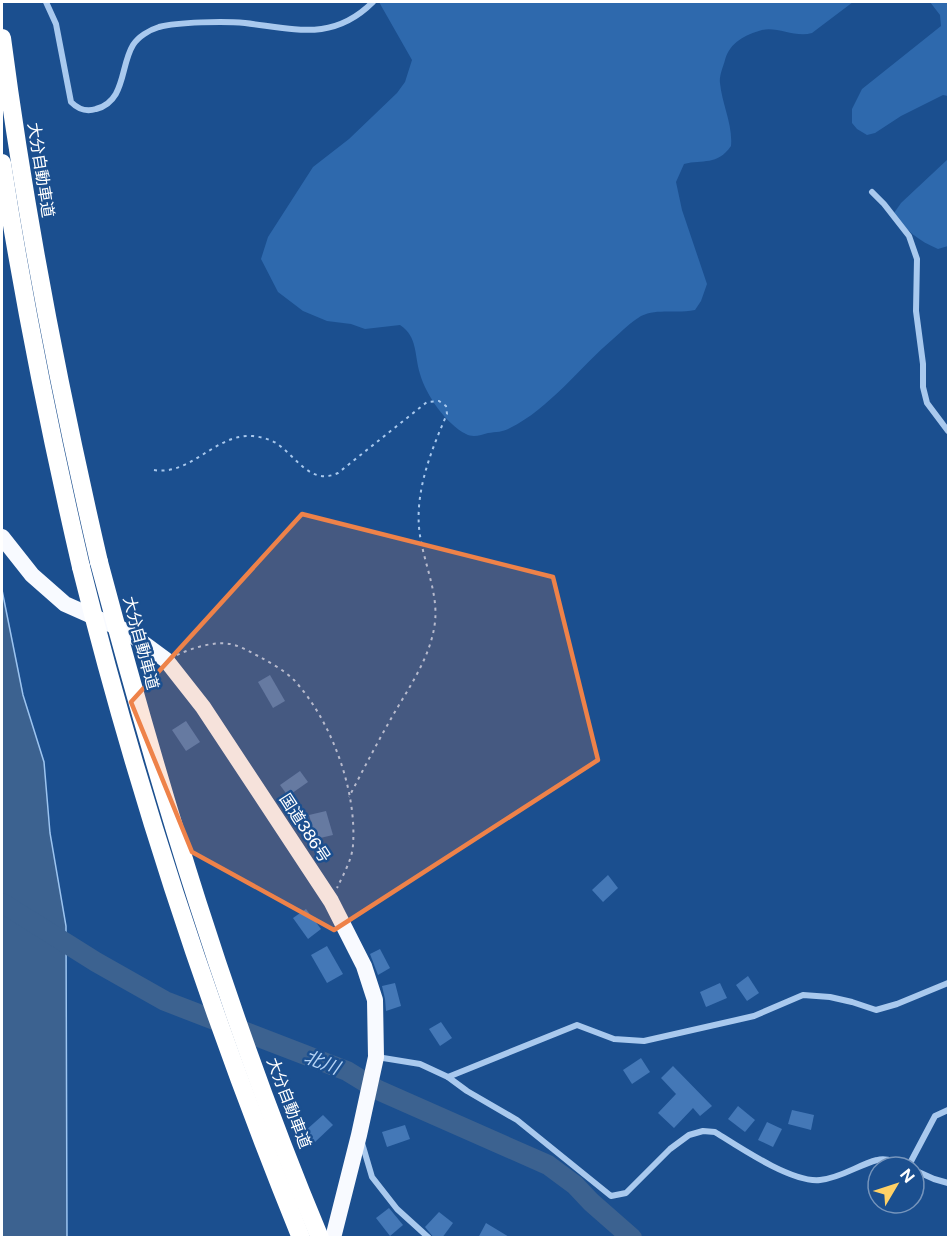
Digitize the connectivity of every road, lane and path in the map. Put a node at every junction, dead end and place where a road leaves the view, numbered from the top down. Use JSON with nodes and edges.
{"nodes":[{"id":1,"x":46,"y":2,"type":"edge"},
{"id":2,"x":374,"y":2,"type":"edge"},
{"id":3,"x":2,"y":38,"type":"edge"},
{"id":4,"x":2,"y":163,"type":"edge"},
{"id":5,"x":872,"y":192,"type":"dead end"},
{"id":6,"x":948,"y":431,"type":"edge"},
{"id":7,"x":154,"y":470,"type":"dead end"},
{"id":8,"x":2,"y":537,"type":"edge"},
{"id":9,"x":166,"y":660,"type":"junction"},
{"id":10,"x":349,"y":797,"type":"junction"},
{"id":11,"x":331,"y":901,"type":"junction"},
{"id":12,"x":948,"y":983,"type":"edge"},
{"id":13,"x":375,"y":1062,"type":"junction"},
{"id":14,"x":448,"y":1077,"type":"junction"},
{"id":15,"x":948,"y":1110,"type":"edge"},
{"id":16,"x":359,"y":1135,"type":"junction"},
{"id":17,"x":914,"y":1155,"type":"edge"},
{"id":18,"x":866,"y":1165,"type":"edge"},
{"id":19,"x":926,"y":1176,"type":"edge"},
{"id":20,"x":948,"y":1183,"type":"edge"},
{"id":21,"x":301,"y":1238,"type":"edge"},
{"id":22,"x":320,"y":1238,"type":"edge"},
{"id":23,"x":333,"y":1238,"type":"edge"},
{"id":24,"x":429,"y":1238,"type":"edge"}],
"edges":[{"from":1,"to":2,"type":"street"},
{"from":3,"to":22,"type":"highway","name":"大分自動車道","bridge":true},
{"from":4,"to":21,"type":"highway","bridge":true},
{"from":5,"to":6,"type":"street"},
{"from":7,"to":10,"type":"path"},
{"from":8,"to":9,"type":"highway","name":"国道386号"},
{"from":9,"to":10,"type":"path"},
{"from":9,"to":11,"type":"highway","name":"国道386号"},
{"from":10,"to":11,"type":"path"},
{"from":11,"to":13,"type":"highway","name":"国道386号"},
{"from":12,"to":14,"type":"street"},
{"from":13,"to":14,"type":"street"},
{"from":13,"to":16,"type":"highway","name":"国道386号"},
{"from":14,"to":18,"type":"street"},
{"from":15,"to":17,"type":"street"},
{"from":16,"to":23,"type":"highway","name":"国道386号"},
{"from":16,"to":24,"type":"street"},
{"from":19,"to":20,"type":"street"}]}
